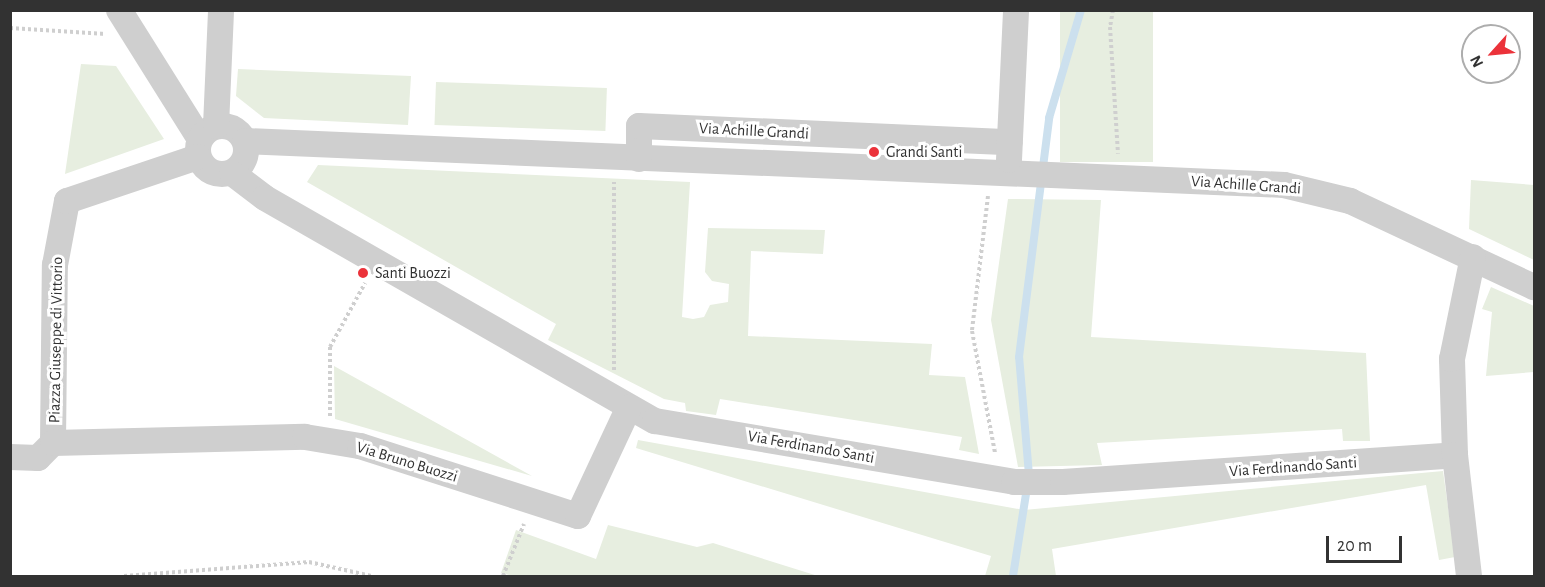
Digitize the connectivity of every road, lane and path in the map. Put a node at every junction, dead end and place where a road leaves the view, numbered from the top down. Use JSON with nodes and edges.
{"nodes":[{"id":1,"x":120,"y":10,"type":"edge"},
{"id":2,"x":221,"y":10,"type":"edge"},
{"id":3,"x":1016,"y":10,"type":"edge"},
{"id":4,"x":1113,"y":10,"type":"edge"},
{"id":5,"x":10,"y":28,"type":"edge"},
{"id":6,"x":136,"y":36,"type":"junction"},
{"id":7,"x":205,"y":141,"type":"junction"},
{"id":8,"x":244,"y":141,"type":"junction"},
{"id":9,"x":1010,"y":142,"type":"junction"},
{"id":10,"x":639,"y":159,"type":"junction"},
{"id":11,"x":232,"y":173,"type":"junction"},
{"id":12,"x":1010,"y":176,"type":"junction"},
{"id":13,"x":1118,"y":179,"type":"junction"},
{"id":14,"x":603,"y":182,"type":"dead end"},
{"id":15,"x":1473,"y":257,"type":"junction"},
{"id":16,"x":376,"y":262,"type":"junction"},
{"id":17,"x":1534,"y":287,"type":"edge"},
{"id":18,"x":621,"y":402,"type":"junction"},
{"id":19,"x":330,"y":441,"type":"junction"},
{"id":20,"x":53,"y":443,"type":"junction"},
{"id":21,"x":1455,"y":455,"type":"junction"},
{"id":22,"x":10,"y":457,"type":"edge"},
{"id":23,"x":1007,"y":481,"type":"junction"},
{"id":24,"x":534,"y":501,"type":"junction"},
{"id":25,"x":124,"y":576,"type":"edge"},
{"id":26,"x":371,"y":576,"type":"edge"},
{"id":27,"x":503,"y":576,"type":"edge"},
{"id":28,"x":1469,"y":576,"type":"edge"}],
"edges":[{"from":1,"to":6,"type":"street","name":"Via Ferdinando Santi"},
{"from":2,"to":7,"type":"street"},
{"from":3,"to":9,"type":"street"},
{"from":4,"to":13,"type":"path"},
{"from":5,"to":6,"type":"path"},
{"from":6,"to":7,"type":"street","name":"Via Ferdinando Santi"},
{"from":7,"to":8,"type":"street"},
{"from":7,"to":11,"type":"street","name":"Via Ferdinando Santi"},
{"from":7,"to":20,"type":"street","name":"Piazza Giuseppe di Vittorio"},
{"from":8,"to":10,"type":"street","name":"Via Achille Grandi"},
{"from":8,"to":11,"type":"street"},
{"from":9,"to":10,"type":"street","name":"Via Achille Grandi"},
{"from":9,"to":12,"type":"street"},
{"from":10,"to":12,"type":"street","name":"Via Achille Grandi"},
{"from":11,"to":16,"type":"street","name":"Via Ferdinando Santi"},
{"from":12,"to":13,"type":"street","name":"Via Achille Grandi"},
{"from":12,"to":23,"type":"path"},
{"from":13,"to":15,"type":"street","name":"Via Achille Grandi"},
{"from":14,"to":18,"type":"path"},
{"from":15,"to":17,"type":"street","name":"Via Achille Grandi"},
{"from":15,"to":21,"type":"street"},
{"from":16,"to":18,"type":"street","name":"Via Ferdinando Santi"},
{"from":16,"to":19,"type":"path"},
{"from":18,"to":23,"type":"street","name":"Via Ferdinando Santi"},
{"from":18,"to":24,"type":"street","name":"Via Bruno Buozzi"},
{"from":19,"to":20,"type":"street","name":"Via Bruno Buozzi"},
{"from":19,"to":24,"type":"street","name":"Via Bruno Buozzi"},
{"from":20,"to":22,"type":"street"},
{"from":21,"to":23,"type":"street","name":"Via Ferdinando Santi"},
{"from":21,"to":28,"type":"street"},
{"from":24,"to":27,"type":"path"},
{"from":25,"to":26,"type":"path"}]}
